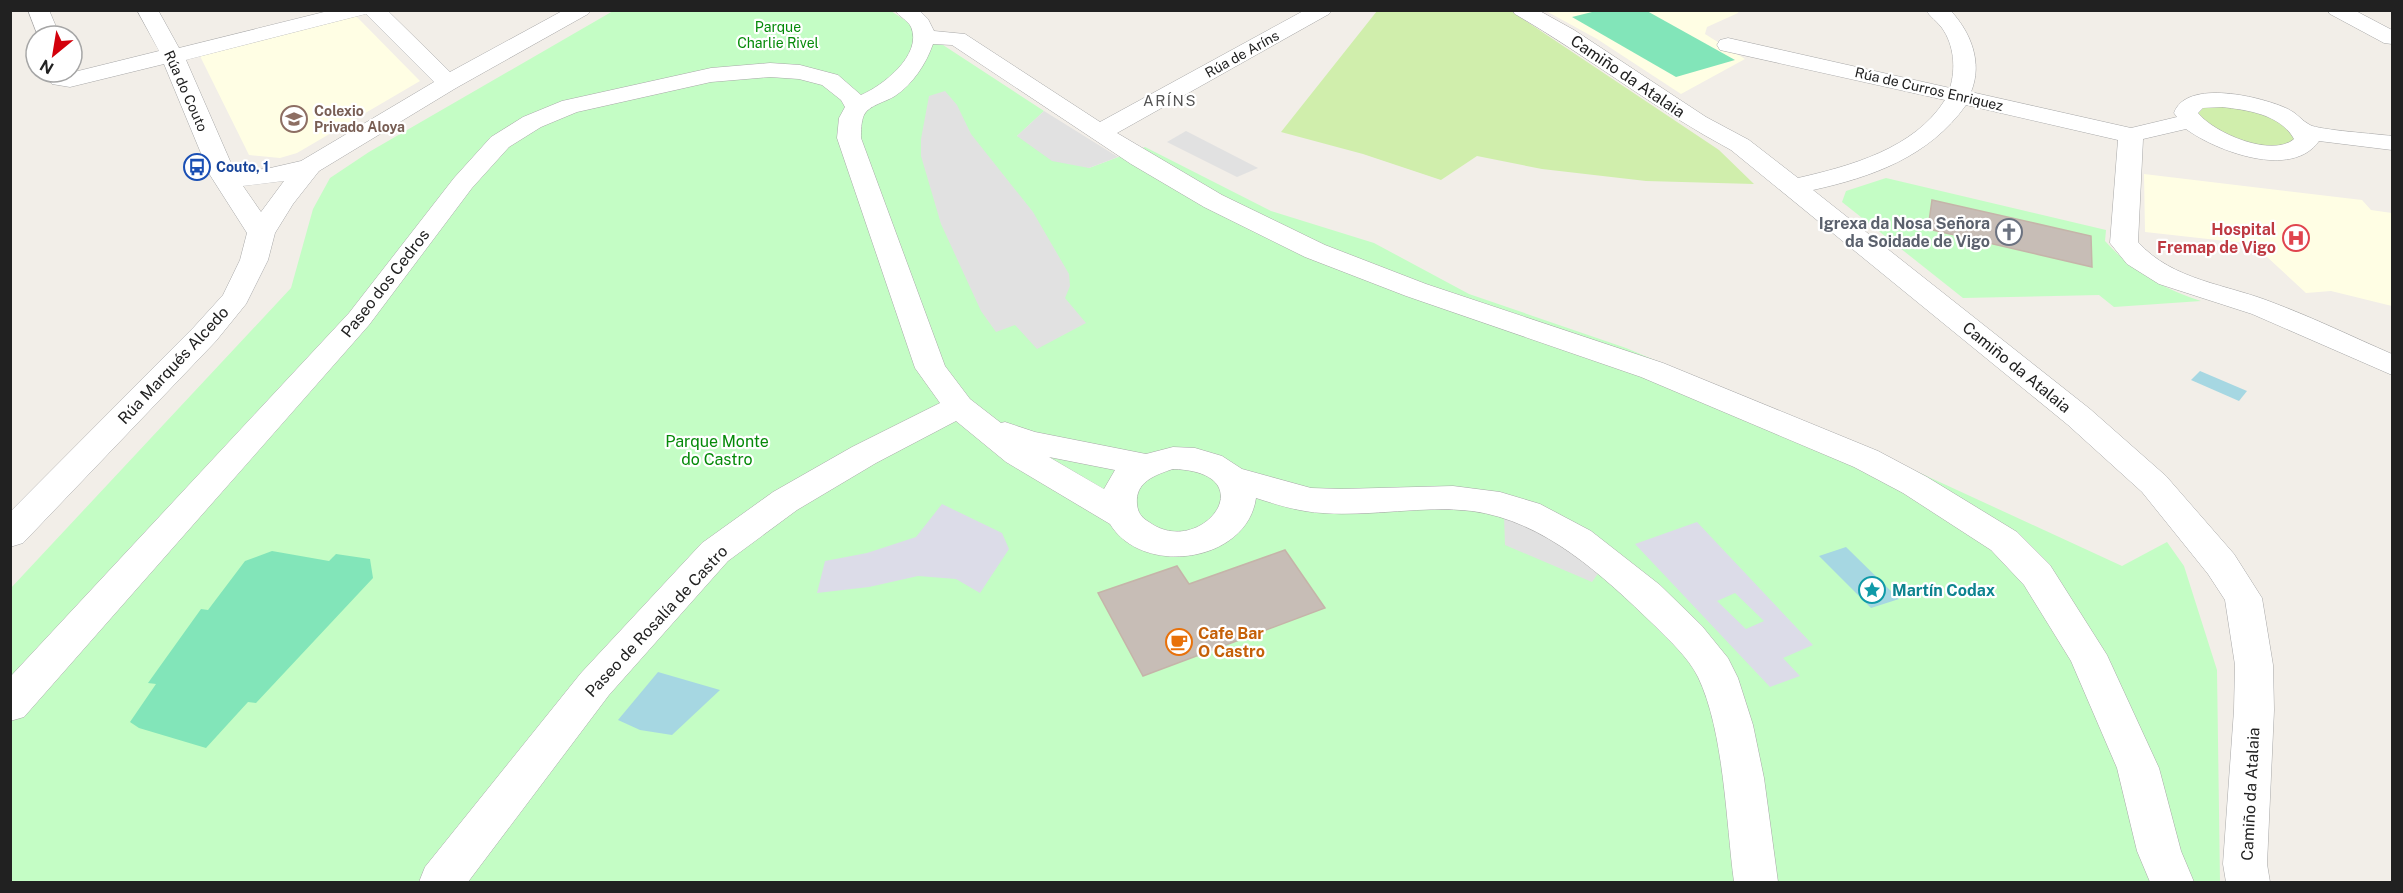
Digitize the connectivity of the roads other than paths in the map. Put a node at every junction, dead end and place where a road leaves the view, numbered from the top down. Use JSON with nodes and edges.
{"nodes":[{"id":1,"x":358,"y":10,"type":"edge"},
{"id":2,"x":374,"y":10,"type":"edge"},
{"id":3,"x":581,"y":10,"type":"edge"},
{"id":4,"x":905,"y":10,"type":"edge"},
{"id":5,"x":1322,"y":10,"type":"edge"},
{"id":6,"x":1522,"y":10,"type":"edge"},
{"id":7,"x":1936,"y":10,"type":"edge"},
{"id":8,"x":2337,"y":10,"type":"edge"},
{"id":9,"x":153,"y":12,"type":"edge"},
{"id":10,"x":923,"y":37,"type":"junction"},
{"id":11,"x":2392,"y":38,"type":"edge"},
{"id":12,"x":1728,"y":45,"type":"dead end"},
{"id":13,"x":172,"y":56,"type":"junction"},
{"id":14,"x":84,"y":77,"type":"edge"},
{"id":15,"x":448,"y":83,"type":"junction"},
{"id":16,"x":1960,"y":96,"type":"junction"},
{"id":17,"x":856,"y":108,"type":"junction"},
{"id":18,"x":2190,"y":121,"type":"junction"},
{"id":19,"x":2305,"y":132,"type":"junction"},
{"id":20,"x":1099,"y":133,"type":"junction"},
{"id":21,"x":2131,"y":135,"type":"junction"},
{"id":22,"x":2392,"y":143,"type":"edge"},
{"id":23,"x":310,"y":166,"type":"junction"},
{"id":24,"x":223,"y":175,"type":"junction"},
{"id":25,"x":1794,"y":187,"type":"junction"},
{"id":26,"x":261,"y":233,"type":"junction"},
{"id":27,"x":2392,"y":365,"type":"edge"},
{"id":28,"x":972,"y":416,"type":"junction"},
{"id":29,"x":1145,"y":465,"type":"junction"},
{"id":30,"x":1231,"y":478,"type":"junction"},
{"id":31,"x":1120,"y":514,"type":"junction"},
{"id":32,"x":10,"y":534,"type":"edge"},
{"id":33,"x":10,"y":705,"type":"edge"},
{"id":34,"x":441,"y":882,"type":"edge"},
{"id":35,"x":1756,"y":882,"type":"edge"},
{"id":36,"x":2172,"y":882,"type":"edge"},
{"id":37,"x":2248,"y":882,"type":"edge"}],
"edges":[{"from":1,"to":13,"type":"street"},
{"from":2,"to":15,"type":"street"},
{"from":3,"to":15,"type":"street","name":"Rúa Marqués Alcedo"},
{"from":4,"to":10,"type":"street"},
{"from":5,"to":20,"type":"street","name":"Rúa de Aríns"},
{"from":6,"to":25,"type":"street","name":"Camiño da Atalaia"},
{"from":7,"to":16,"type":"street"},
{"from":8,"to":11,"type":"street"},
{"from":9,"to":13,"type":"street","name":"Rúa do Couto"},
{"from":10,"to":17,"type":"street"},
{"from":10,"to":20,"type":"street"},
{"from":12,"to":16,"type":"street","name":"Rúa de Curros Enriquez"},
{"from":13,"to":14,"type":"street"},
{"from":13,"to":24,"type":"street","name":"Rúa do Couto"},
{"from":15,"to":23,"type":"street","name":"Rúa Marqués Alcedo"},
{"from":16,"to":21,"type":"street","name":"Rúa de Curros Enriquez"},
{"from":16,"to":25,"type":"street"},
{"from":17,"to":28,"type":"street"},
{"from":17,"to":33,"type":"street","name":"Paseo dos Cedros"},
{"from":18,"to":19,"type":"street"},
{"from":18,"to":19,"type":"street"},
{"from":18,"to":21,"type":"street"},
{"from":19,"to":22,"type":"street"},
{"from":20,"to":36,"type":"street"},
{"from":21,"to":27,"type":"street"},
{"from":23,"to":24,"type":"street"},
{"from":23,"to":26,"type":"street","name":"Rúa Marqués Alcedo"},
{"from":24,"to":26,"type":"street","name":"Rúa do Couto"},
{"from":25,"to":37,"type":"street","name":"Camiño da Atalaia"},
{"from":26,"to":32,"type":"street","name":"Rúa Marqués Alcedo"},
{"from":28,"to":29,"type":"street"},
{"from":28,"to":31,"type":"street"},
{"from":28,"to":34,"type":"street","name":"Paseo de Rosalía de Castro"},
{"from":29,"to":30,"type":"street"},
{"from":29,"to":31,"type":"street"},
{"from":30,"to":31,"type":"street"},
{"from":30,"to":35,"type":"street"}]}
